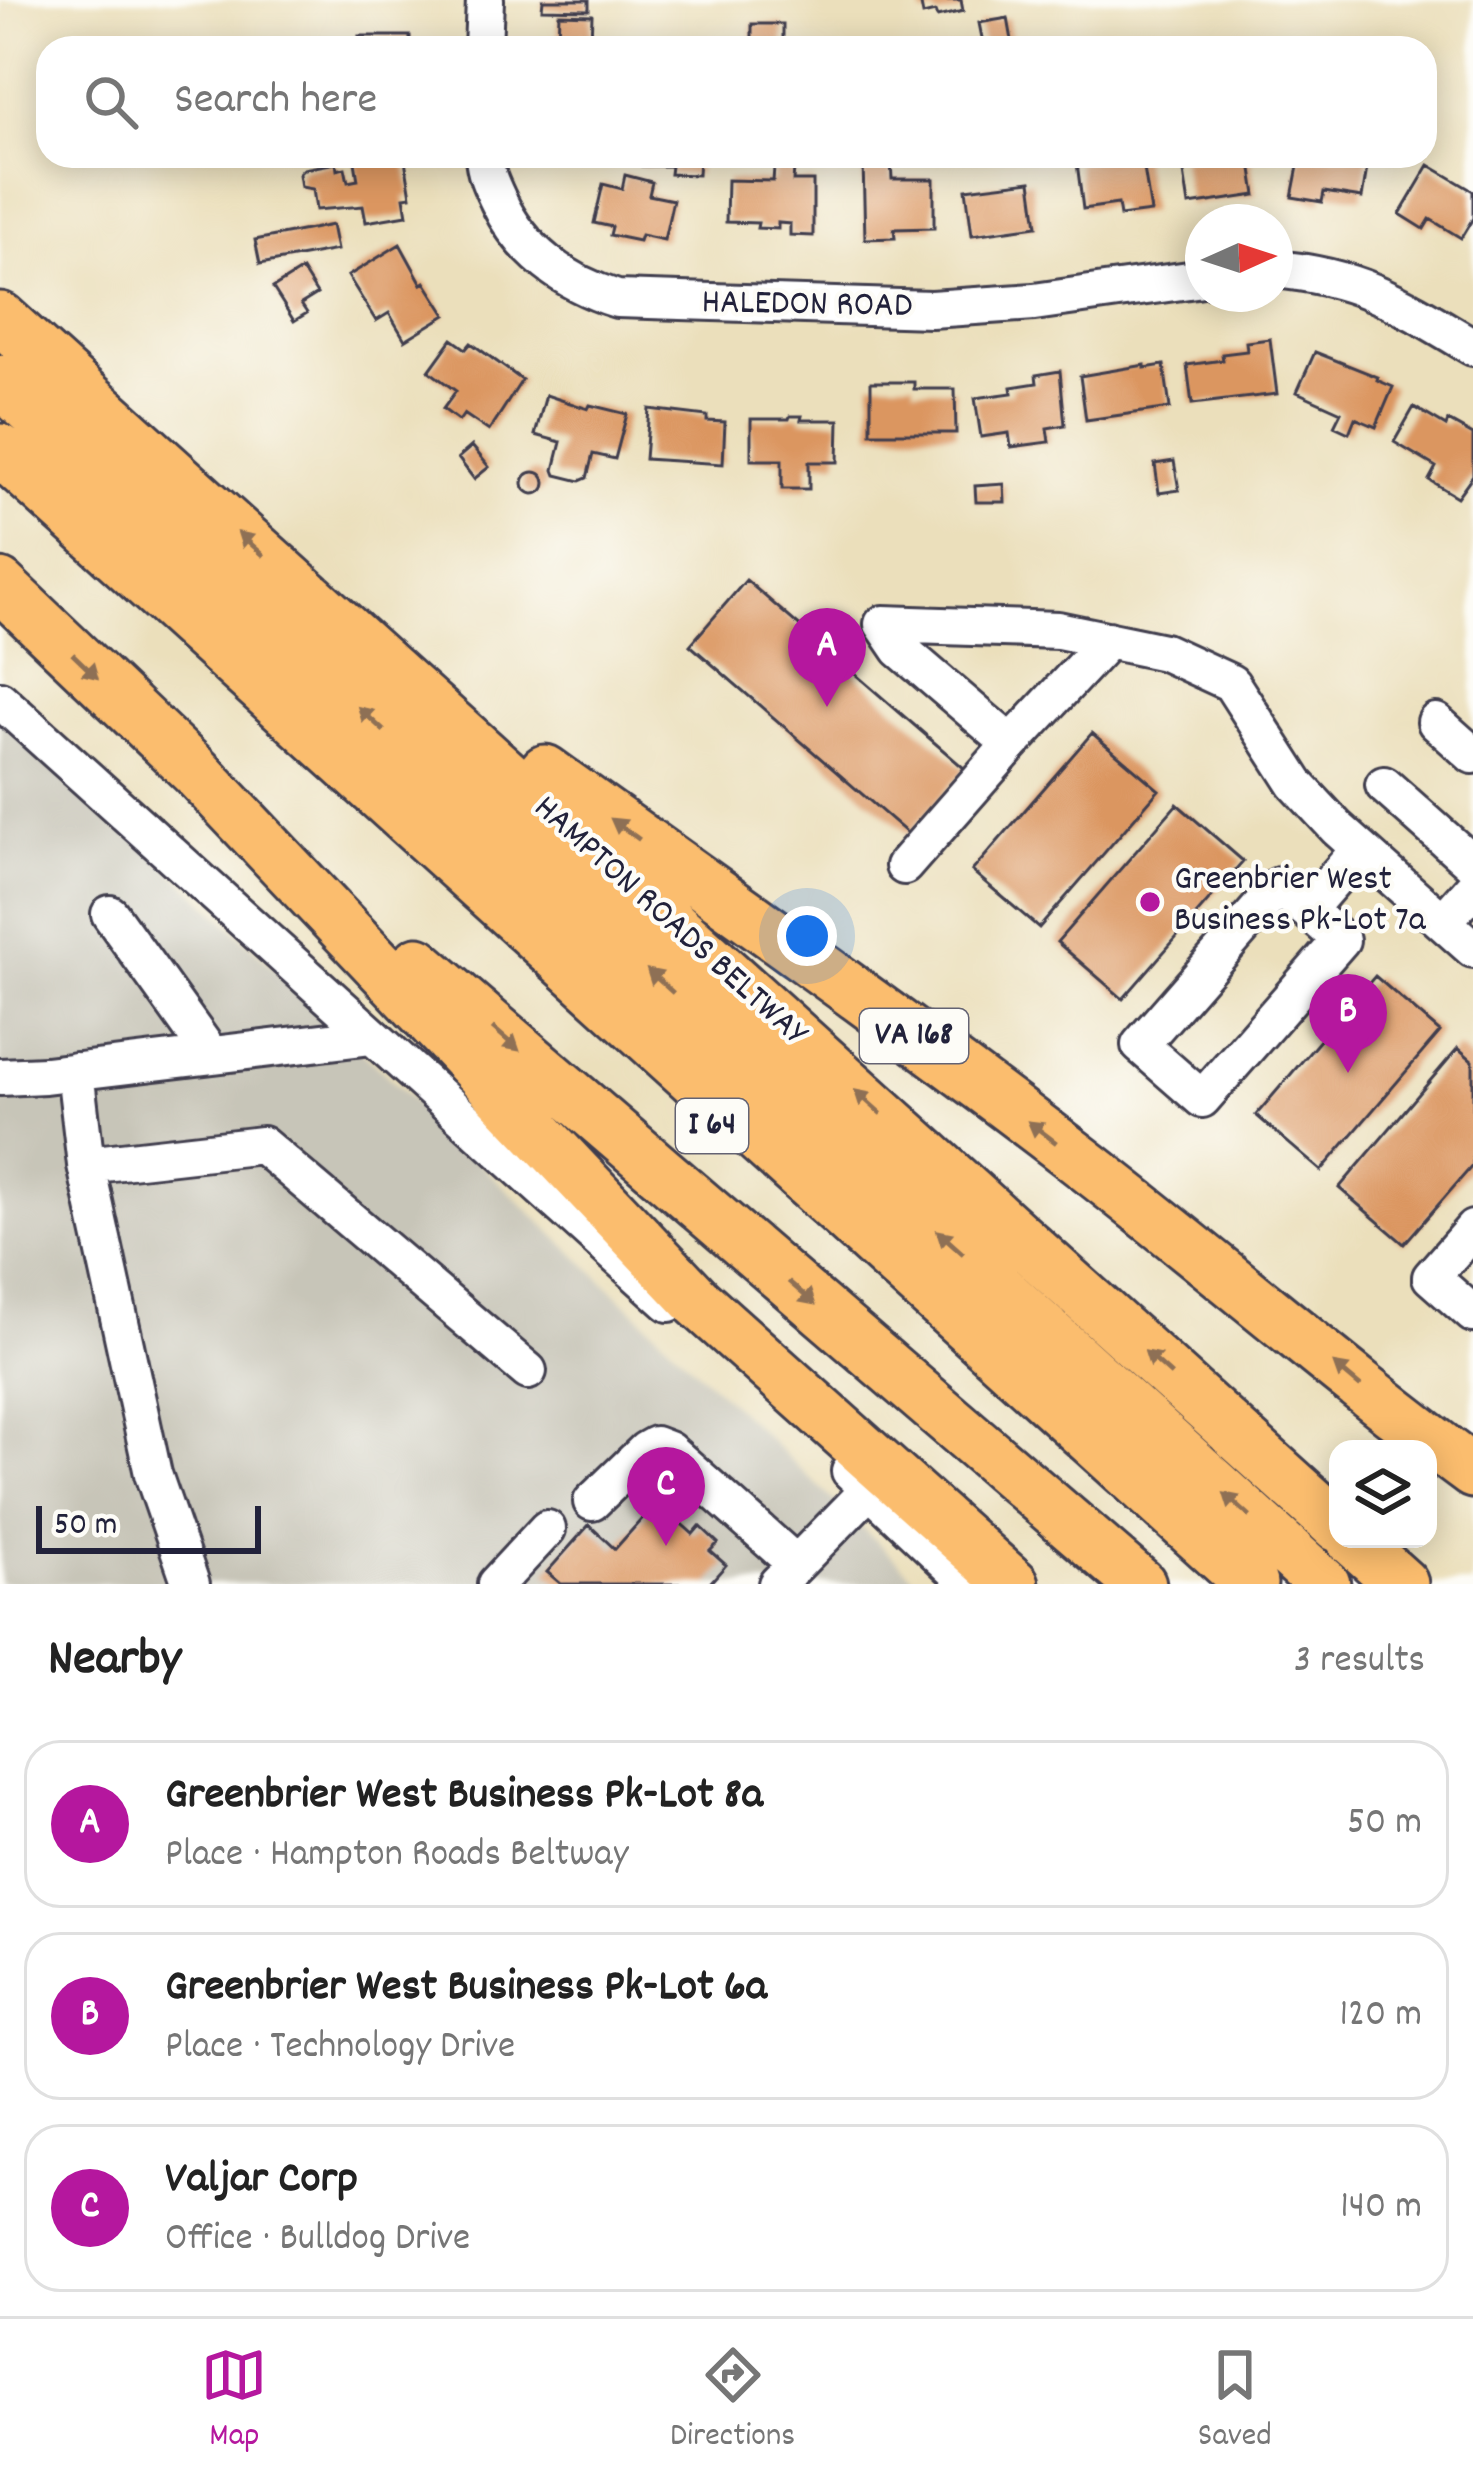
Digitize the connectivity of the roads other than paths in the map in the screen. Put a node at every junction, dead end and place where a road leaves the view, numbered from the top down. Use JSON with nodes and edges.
{"nodes":[{"id":1,"x":484,"y":0,"type":"edge"},
{"id":2,"x":483,"y":36,"type":"edge"},
{"id":3,"x":486,"y":168,"type":"edge"},
{"id":4,"x":1293,"y":271,"type":"edge"},
{"id":5,"x":1185,"y":281,"type":"edge"},
{"id":6,"x":0,"y":318,"type":"edge"},
{"id":7,"x":1473,"y":347,"type":"edge"},
{"id":8,"x":0,"y":381,"type":"edge"},
{"id":9,"x":0,"y":449,"type":"edge"},
{"id":10,"x":0,"y":478,"type":"edge"},
{"id":11,"x":0,"y":585,"type":"edge"},
{"id":12,"x":338,"y":622,"type":"junction"},
{"id":13,"x":1108,"y":640,"type":"junction"},
{"id":14,"x":0,"y":700,"type":"edge"},
{"id":15,"x":1436,"y":722,"type":"dead end"},
{"id":16,"x":1011,"y":745,"type":"junction"},
{"id":17,"x":1473,"y":755,"type":"edge"},
{"id":18,"x":194,"y":771,"type":"junction"},
{"id":19,"x":1384,"y":784,"type":"dead end"},
{"id":20,"x":1360,"y":849,"type":"junction"},
{"id":21,"x":1473,"y":863,"type":"edge"},
{"id":22,"x":904,"y":866,"type":"dead end"},
{"id":23,"x":1473,"y":888,"type":"edge"},
{"id":24,"x":1307,"y":910,"type":"junction"},
{"id":25,"x":110,"y":914,"type":"dead end"},
{"id":26,"x":1443,"y":922,"type":"junction"},
{"id":27,"x":1473,"y":949,"type":"edge"},
{"id":28,"x":372,"y":1036,"type":"junction"},
{"id":29,"x":212,"y":1054,"type":"junction"},
{"id":30,"x":75,"y":1071,"type":"junction"},
{"id":31,"x":0,"y":1077,"type":"edge"},
{"id":32,"x":86,"y":1165,"type":"junction"},
{"id":33,"x":1473,"y":1229,"type":"edge"},
{"id":34,"x":1473,"y":1314,"type":"edge"},
{"id":35,"x":528,"y":1371,"type":"dead end"},
{"id":36,"x":1392,"y":1412,"type":"junction"},
{"id":37,"x":1473,"y":1472,"type":"edge"},
{"id":38,"x":1473,"y":1485,"type":"edge"},
{"id":39,"x":870,"y":1489,"type":"junction"},
{"id":40,"x":592,"y":1502,"type":"dead end"},
{"id":41,"x":1329,"y":1518,"type":"edge"},
{"id":42,"x":547,"y":1529,"type":"dead end"},
{"id":43,"x":1362,"y":1548,"type":"edge"},
{"id":44,"x":787,"y":1574,"type":"edge"},
{"id":45,"x":191,"y":1584,"type":"edge"},
{"id":46,"x":496,"y":1584,"type":"edge"},
{"id":47,"x":970,"y":1584,"type":"edge"},
{"id":48,"x":1012,"y":1584,"type":"edge"},
{"id":49,"x":1140,"y":1584,"type":"edge"},
{"id":50,"x":1216,"y":1584,"type":"edge"},
{"id":51,"x":1251,"y":1584,"type":"edge"},
{"id":52,"x":1324,"y":1584,"type":"edge"},
{"id":53,"x":1402,"y":1584,"type":"edge"}],
"edges":[{"from":1,"to":2,"type":"street"},
{"from":3,"to":5,"type":"street","name":"HALEDON ROAD"},
{"from":4,"to":7,"type":"street"},
{"from":12,"to":6,"type":"highway","name":"HAMPTON ROADS BELTWAY","one_way":true},
{"from":52,"to":8,"type":"highway","one_way":true},
{"from":9,"to":51,"type":"highway"},
{"from":10,"to":50,"type":"highway","number":"I 64"},
{"from":11,"to":18,"type":"highway","one_way":true},
{"from":36,"to":12,"type":"highway","number":"VA 168","one_way":true},
{"from":41,"to":12,"type":"highway","name":"HAMPTON ROADS BELTWAY","one_way":true},
{"from":13,"to":16,"type":"street"},
{"from":13,"to":16,"type":"street"},
{"from":13,"to":20,"type":"street"},
{"from":14,"to":28,"type":"street"},
{"from":15,"to":17,"type":"street"},
{"from":16,"to":22,"type":"street"},
{"from":18,"to":48,"type":"highway"},
{"from":18,"to":49,"type":"highway","one_way":true},
{"from":19,"to":21,"type":"street"},
{"from":20,"to":24,"type":"street"},
{"from":20,"to":26,"type":"street"},
{"from":23,"to":26,"type":"street"},
{"from":24,"to":24,"type":"street"},
{"from":25,"to":29,"type":"street"},
{"from":26,"to":27,"type":"street"},
{"from":28,"to":29,"type":"street"},
{"from":28,"to":39,"type":"street"},
{"from":29,"to":30,"type":"street"},
{"from":30,"to":31,"type":"street"},
{"from":30,"to":32,"type":"street"},
{"from":32,"to":35,"type":"street"},
{"from":32,"to":45,"type":"street"},
{"from":33,"to":34,"type":"street"},
{"from":36,"to":37,"type":"highway","number":"VA 168"},
{"from":36,"to":38,"type":"highway"},
{"from":39,"to":44,"type":"street"},
{"from":39,"to":47,"type":"street"},
{"from":40,"to":44,"type":"street"},
{"from":42,"to":46,"type":"street"},
{"from":43,"to":53,"type":"highway"}]}
